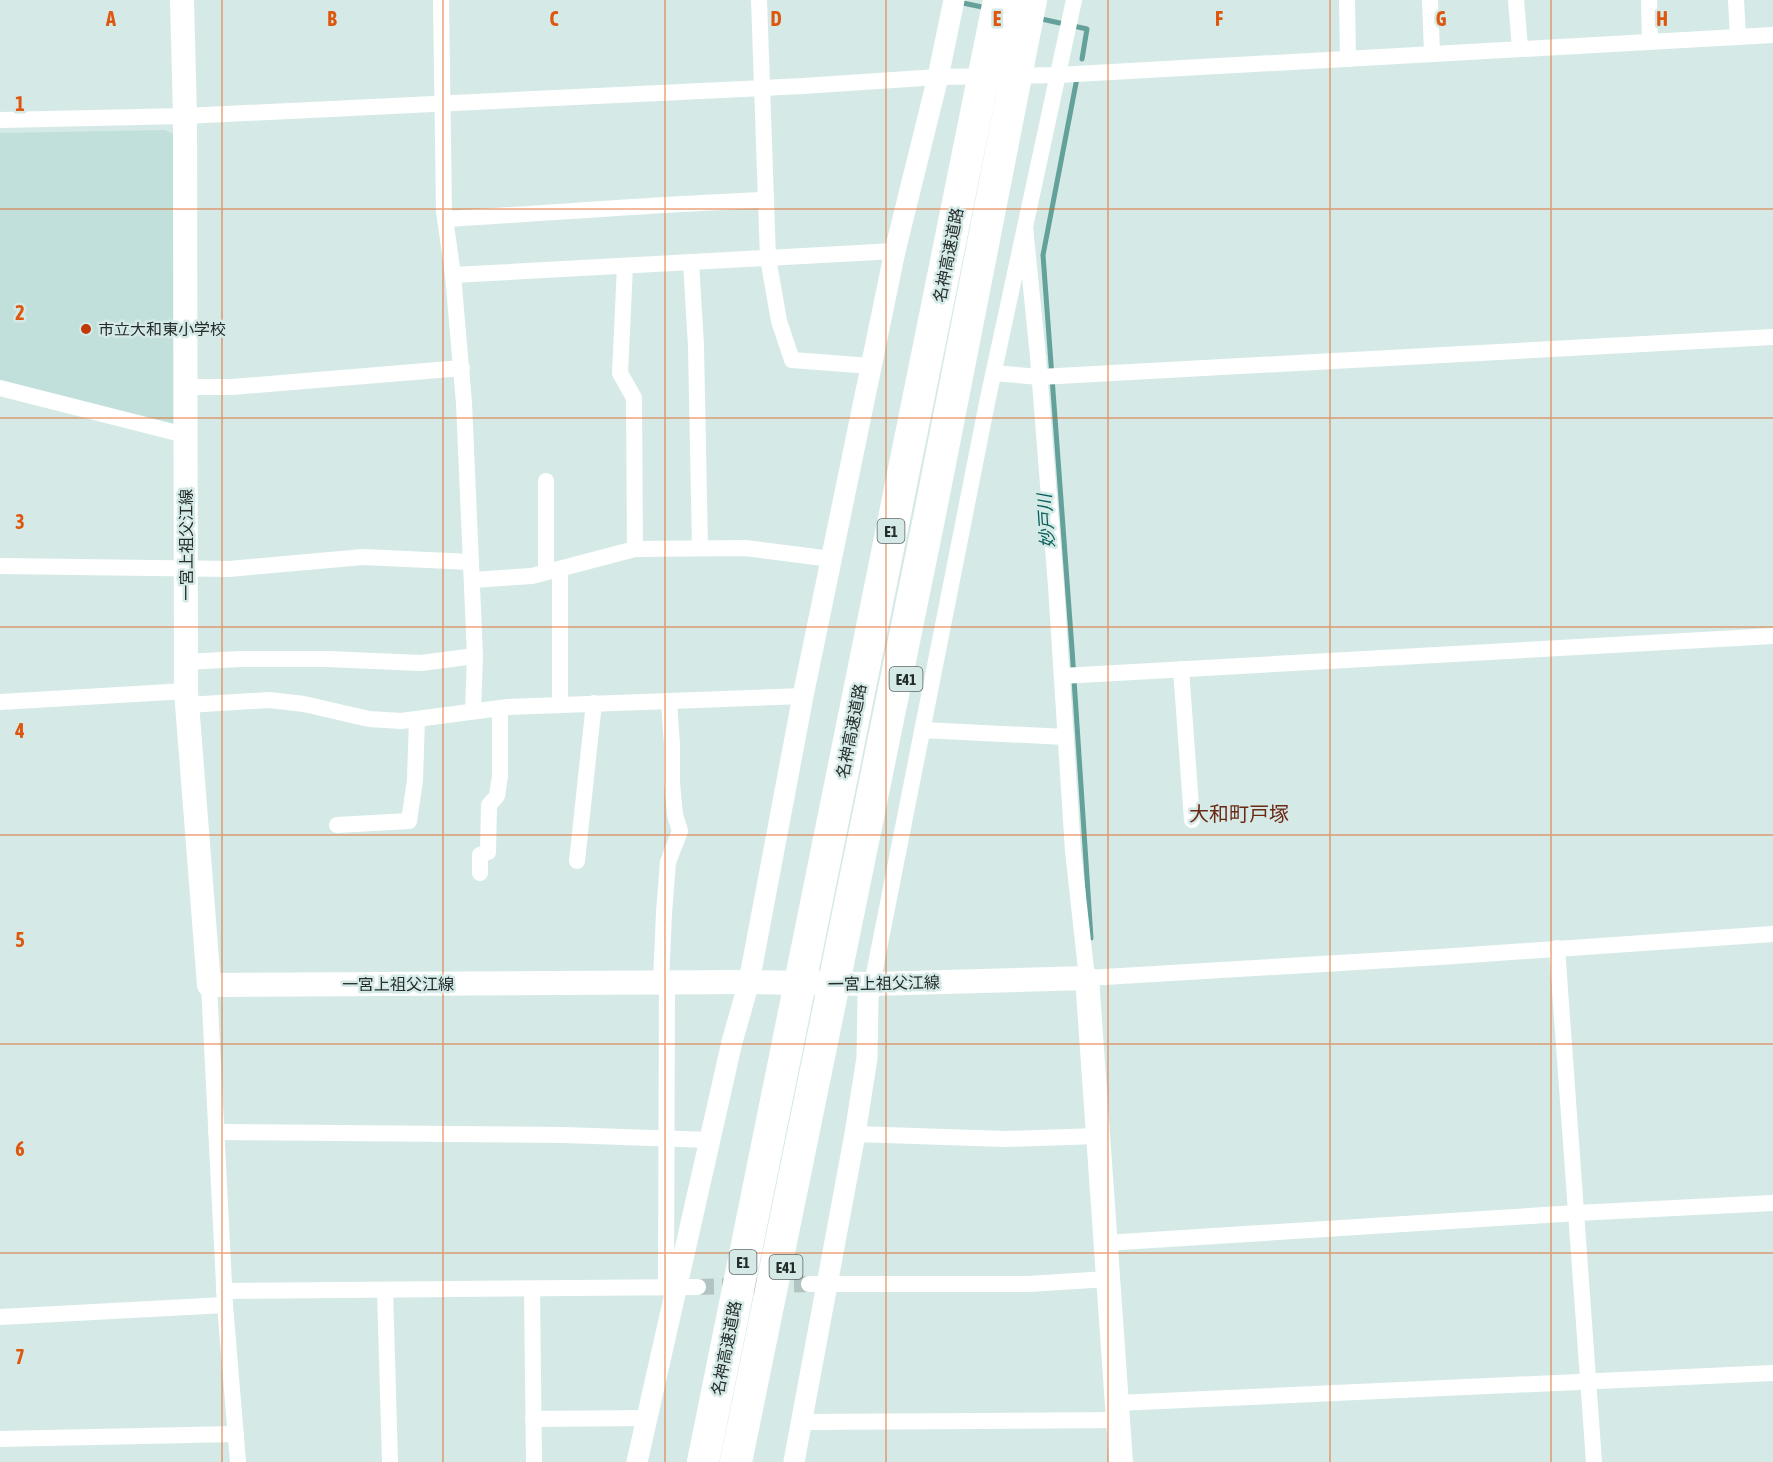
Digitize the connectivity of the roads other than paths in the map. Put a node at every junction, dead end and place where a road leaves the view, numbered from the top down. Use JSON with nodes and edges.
{"nodes":[{"id":1,"x":182,"y":0,"type":"edge"},
{"id":2,"x":441,"y":0,"type":"edge"},
{"id":3,"x":759,"y":0,"type":"edge"},
{"id":4,"x":999,"y":0,"type":"edge"},
{"id":5,"x":1030,"y":0,"type":"edge"},
{"id":6,"x":1347,"y":0,"type":"edge"},
{"id":7,"x":1430,"y":0,"type":"edge"},
{"id":8,"x":1516,"y":0,"type":"edge"},
{"id":9,"x":1649,"y":0,"type":"edge"},
{"id":10,"x":1736,"y":0,"type":"edge"},
{"id":11,"x":953,"y":4,"type":"edge"},
{"id":12,"x":1071,"y":16,"type":"edge"},
{"id":13,"x":1773,"y":35,"type":"edge"},
{"id":14,"x":1738,"y":37,"type":"junction"},
{"id":15,"x":1650,"y":41,"type":"junction"},
{"id":16,"x":1520,"y":48,"type":"junction"},
{"id":17,"x":1432,"y":54,"type":"junction"},
{"id":18,"x":1348,"y":59,"type":"junction"},
{"id":19,"x":1058,"y":75,"type":"junction"},
{"id":20,"x":938,"y":77,"type":"junction"},
{"id":21,"x":762,"y":88,"type":"junction"},
{"id":22,"x":443,"y":104,"type":"junction"},
{"id":23,"x":185,"y":116,"type":"junction"},
{"id":24,"x":0,"y":120,"type":"edge"},
{"id":25,"x":766,"y":200,"type":"junction"},
{"id":26,"x":446,"y":219,"type":"junction"},
{"id":27,"x":1025,"y":227,"type":"junction"},
{"id":28,"x":895,"y":251,"type":"junction"},
{"id":29,"x":768,"y":258,"type":"junction"},
{"id":30,"x":691,"y":262,"type":"junction"},
{"id":31,"x":625,"y":266,"type":"junction"},
{"id":32,"x":453,"y":275,"type":"junction"},
{"id":33,"x":943,"y":279,"type":"junction"},
{"id":34,"x":975,"y":283,"type":"junction"},
{"id":35,"x":1773,"y":337,"type":"edge"},
{"id":36,"x":871,"y":366,"type":"junction"},
{"id":37,"x":462,"y":368,"type":"junction"},
{"id":38,"x":994,"y":373,"type":"junction"},
{"id":39,"x":1047,"y":377,"type":"junction"},
{"id":40,"x":185,"y":387,"type":"junction"},
{"id":41,"x":0,"y":388,"type":"edge"},
{"id":42,"x":185,"y":435,"type":"junction"},
{"id":43,"x":546,"y":481,"type":"dead end"},
{"id":44,"x":700,"y":548,"type":"junction"},
{"id":45,"x":635,"y":549,"type":"junction"},
{"id":46,"x":831,"y":559,"type":"junction"},
{"id":47,"x":471,"y":562,"type":"junction"},
{"id":48,"x":0,"y":566,"type":"edge"},
{"id":49,"x":186,"y":569,"type":"junction"},
{"id":50,"x":553,"y":571,"type":"junction"},
{"id":51,"x":472,"y":580,"type":"junction"},
{"id":52,"x":1773,"y":636,"type":"edge"},
{"id":53,"x":475,"y":656,"type":"junction"},
{"id":54,"x":186,"y":662,"type":"junction"},
{"id":55,"x":1181,"y":669,"type":"junction"},
{"id":56,"x":1070,"y":675,"type":"junction"},
{"id":57,"x":803,"y":696,"type":"junction"},
{"id":58,"x":187,"y":698,"type":"junction"},
{"id":59,"x":669,"y":701,"type":"junction"},
{"id":60,"x":0,"y":702,"type":"edge"},
{"id":61,"x":594,"y":703,"type":"junction"},
{"id":62,"x":560,"y":705,"type":"junction"},
{"id":63,"x":500,"y":708,"type":"junction"},
{"id":64,"x":473,"y":711,"type":"junction"},
{"id":65,"x":417,"y":719,"type":"junction"},
{"id":66,"x":922,"y":730,"type":"junction"},
{"id":67,"x":1066,"y":737,"type":"junction"},
{"id":68,"x":1192,"y":820,"type":"dead end"},
{"id":69,"x":337,"y":825,"type":"dead end"},
{"id":70,"x":578,"y":861,"type":"dead end"},
{"id":71,"x":480,"y":873,"type":"dead end"},
{"id":72,"x":1773,"y":934,"type":"edge"},
{"id":73,"x":1557,"y":948,"type":"junction"},
{"id":74,"x":1087,"y":978,"type":"junction"},
{"id":75,"x":664,"y":982,"type":"junction"},
{"id":76,"x":748,"y":982,"type":"junction"},
{"id":77,"x":872,"y":984,"type":"junction"},
{"id":78,"x":209,"y":985,"type":"junction"},
{"id":79,"x":216,"y":1132,"type":"junction"},
{"id":80,"x":855,"y":1134,"type":"junction"},
{"id":81,"x":1098,"y":1136,"type":"junction"},
{"id":82,"x":667,"y":1137,"type":"junction"},
{"id":83,"x":710,"y":1140,"type":"junction"},
{"id":84,"x":1773,"y":1203,"type":"edge"},
{"id":85,"x":1576,"y":1213,"type":"junction"},
{"id":86,"x":1105,"y":1243,"type":"junction"},
{"id":87,"x":1108,"y":1279,"type":"junction"},
{"id":88,"x":818,"y":1284,"type":"junction"},
{"id":89,"x":698,"y":1287,"type":"tunnel mouth"},
{"id":90,"x":671,"y":1288,"type":"junction"},
{"id":91,"x":532,"y":1289,"type":"junction"},
{"id":92,"x":385,"y":1290,"type":"junction"},
{"id":93,"x":224,"y":1298,"type":"junction"},
{"id":94,"x":0,"y":1317,"type":"edge"},
{"id":95,"x":1773,"y":1372,"type":"edge"},
{"id":96,"x":1589,"y":1382,"type":"junction"},
{"id":97,"x":1117,"y":1412,"type":"junction"},
{"id":98,"x":648,"y":1418,"type":"junction"},
{"id":99,"x":533,"y":1419,"type":"junction"},
{"id":100,"x":802,"y":1422,"type":"junction"},
{"id":101,"x":236,"y":1434,"type":"junction"},
{"id":102,"x":0,"y":1439,"type":"edge"},
{"id":103,"x":238,"y":1462,"type":"edge"},
{"id":104,"x":390,"y":1462,"type":"edge"},
{"id":105,"x":534,"y":1462,"type":"edge"},
{"id":106,"x":638,"y":1462,"type":"edge"},
{"id":107,"x":680,"y":1462,"type":"edge"},
{"id":108,"x":703,"y":1462,"type":"edge"},
{"id":109,"x":736,"y":1462,"type":"edge"},
{"id":110,"x":749,"y":1462,"type":"edge"},
{"id":111,"x":794,"y":1462,"type":"edge"},
{"id":112,"x":1120,"y":1462,"type":"edge"},
{"id":113,"x":1594,"y":1462,"type":"edge"}],
"edges":[{"from":1,"to":23,"type":"main road","name":"一宮上祖父江線"},
{"from":2,"to":22,"type":"street"},
{"from":3,"to":21,"type":"street"},
{"from":4,"to":33,"type":"highway","name":"名神高速道路","number":"E1"},
{"from":5,"to":34,"type":"highway","name":"名神高速道路","number":"E1"},
{"from":6,"to":18,"type":"street"},
{"from":7,"to":17,"type":"street"},
{"from":8,"to":16,"type":"street"},
{"from":9,"to":15,"type":"street"},
{"from":10,"to":14,"type":"street"},
{"from":11,"to":20,"type":"street"},
{"from":12,"to":19,"type":"street"},
{"from":13,"to":14,"type":"street"},
{"from":14,"to":15,"type":"street"},
{"from":15,"to":16,"type":"street"},
{"from":16,"to":17,"type":"street"},
{"from":17,"to":18,"type":"street"},
{"from":18,"to":19,"type":"street"},
{"from":19,"to":20,"type":"street"},
{"from":19,"to":27,"type":"street"},
{"from":20,"to":21,"type":"street"},
{"from":20,"to":28,"type":"street"},
{"from":21,"to":22,"type":"street"},
{"from":21,"to":25,"type":"street"},
{"from":22,"to":23,"type":"street"},
{"from":22,"to":26,"type":"street"},
{"from":23,"to":24,"type":"street"},
{"from":23,"to":40,"type":"main road","name":"一宮上祖父江線"},
{"from":25,"to":26,"type":"street"},
{"from":25,"to":29,"type":"street"},
{"from":26,"to":32,"type":"street"},
{"from":27,"to":38,"type":"street"},
{"from":27,"to":39,"type":"street"},
{"from":28,"to":29,"type":"street"},
{"from":28,"to":36,"type":"street"},
{"from":29,"to":30,"type":"street"},
{"from":29,"to":36,"type":"street"},
{"from":30,"to":31,"type":"street"},
{"from":30,"to":44,"type":"street"},
{"from":31,"to":32,"type":"street"},
{"from":31,"to":45,"type":"street"},
{"from":32,"to":37,"type":"street"},
{"from":33,"to":107,"type":"highway"},
{"from":33,"to":108,"type":"highway","name":"名神高速道路","number":"E1"},
{"from":34,"to":109,"type":"highway","name":"名神高速道路","number":"E1"},
{"from":34,"to":110,"type":"highway","number":"E41"},
{"from":35,"to":39,"type":"street"},
{"from":36,"to":46,"type":"street"},
{"from":37,"to":40,"type":"street"},
{"from":37,"to":47,"type":"street"},
{"from":38,"to":39,"type":"street"},
{"from":38,"to":66,"type":"street"},
{"from":39,"to":56,"type":"street"},
{"from":40,"to":42,"type":"main road","name":"一宮上祖父江線"},
{"from":41,"to":42,"type":"street"},
{"from":42,"to":49,"type":"main road","name":"一宮上祖父江線"},
{"from":43,"to":50,"type":"street"},
{"from":44,"to":45,"type":"street"},
{"from":44,"to":46,"type":"street"},
{"from":45,"to":50,"type":"street"},
{"from":46,"to":57,"type":"street"},
{"from":47,"to":49,"type":"street"},
{"from":47,"to":51,"type":"street"},
{"from":48,"to":49,"type":"street"},
{"from":49,"to":54,"type":"main road","name":"一宮上祖父江線"},
{"from":50,"to":51,"type":"street"},
{"from":50,"to":62,"type":"street"},
{"from":51,"to":53,"type":"street"},
{"from":52,"to":55,"type":"street"},
{"from":53,"to":54,"type":"street"},
{"from":53,"to":64,"type":"street"},
{"from":54,"to":58,"type":"main road","name":"一宮上祖父江線"},
{"from":55,"to":56,"type":"street"},
{"from":55,"to":68,"type":"street"},
{"from":56,"to":67,"type":"street"},
{"from":57,"to":59,"type":"street"},
{"from":57,"to":76,"type":"street"},
{"from":58,"to":60,"type":"street"},
{"from":58,"to":65,"type":"street"},
{"from":58,"to":78,"type":"main road","name":"一宮上祖父江線"},
{"from":59,"to":61,"type":"street"},
{"from":59,"to":75,"type":"street"},
{"from":61,"to":62,"type":"street"},
{"from":61,"to":70,"type":"street"},
{"from":62,"to":63,"type":"street"},
{"from":63,"to":64,"type":"street"},
{"from":63,"to":71,"type":"street"},
{"from":64,"to":65,"type":"street"},
{"from":65,"to":69,"type":"street"},
{"from":66,"to":67,"type":"street"},
{"from":66,"to":77,"type":"street"},
{"from":67,"to":74,"type":"street"},
{"from":72,"to":73,"type":"street"},
{"from":73,"to":74,"type":"street"},
{"from":73,"to":85,"type":"street"},
{"from":74,"to":77,"type":"main road","name":"一宮上祖父江線"},
{"from":74,"to":81,"type":"main road"},
{"from":75,"to":76,"type":"main road","name":"一宮上祖父江線"},
{"from":75,"to":78,"type":"main road","name":"一宮上祖父江線"},
{"from":75,"to":82,"type":"street"},
{"from":76,"to":77,"type":"main road","name":"一宮上祖父江線"},
{"from":76,"to":83,"type":"street"},
{"from":77,"to":80,"type":"street"},
{"from":78,"to":79,"type":"street"},
{"from":79,"to":82,"type":"street"},
{"from":79,"to":93,"type":"street"},
{"from":80,"to":81,"type":"street"},
{"from":80,"to":88,"type":"street"},
{"from":81,"to":86,"type":"main road"},
{"from":82,"to":83,"type":"street"},
{"from":82,"to":90,"type":"street"},
{"from":83,"to":90,"type":"street"},
{"from":84,"to":85,"type":"street"},
{"from":85,"to":86,"type":"street"},
{"from":85,"to":96,"type":"street"},
{"from":86,"to":87,"type":"main road"},
{"from":87,"to":88,"type":"street"},
{"from":87,"to":97,"type":"main road"},
{"from":88,"to":100,"type":"street"},
{"from":89,"to":90,"type":"street"},
{"from":90,"to":91,"type":"street"},
{"from":90,"to":98,"type":"street"},
{"from":91,"to":92,"type":"street"},
{"from":91,"to":99,"type":"street"},
{"from":92,"to":93,"type":"street"},
{"from":92,"to":104,"type":"street"},
{"from":93,"to":94,"type":"street"},
{"from":93,"to":101,"type":"street"},
{"from":95,"to":96,"type":"street"},
{"from":96,"to":97,"type":"street"},
{"from":96,"to":113,"type":"street"},
{"from":97,"to":100,"type":"street"},
{"from":97,"to":112,"type":"main road"},
{"from":98,"to":99,"type":"street"},
{"from":98,"to":106,"type":"street"},
{"from":99,"to":105,"type":"street"},
{"from":100,"to":111,"type":"street"},
{"from":101,"to":102,"type":"street"},
{"from":101,"to":103,"type":"street"}]}
